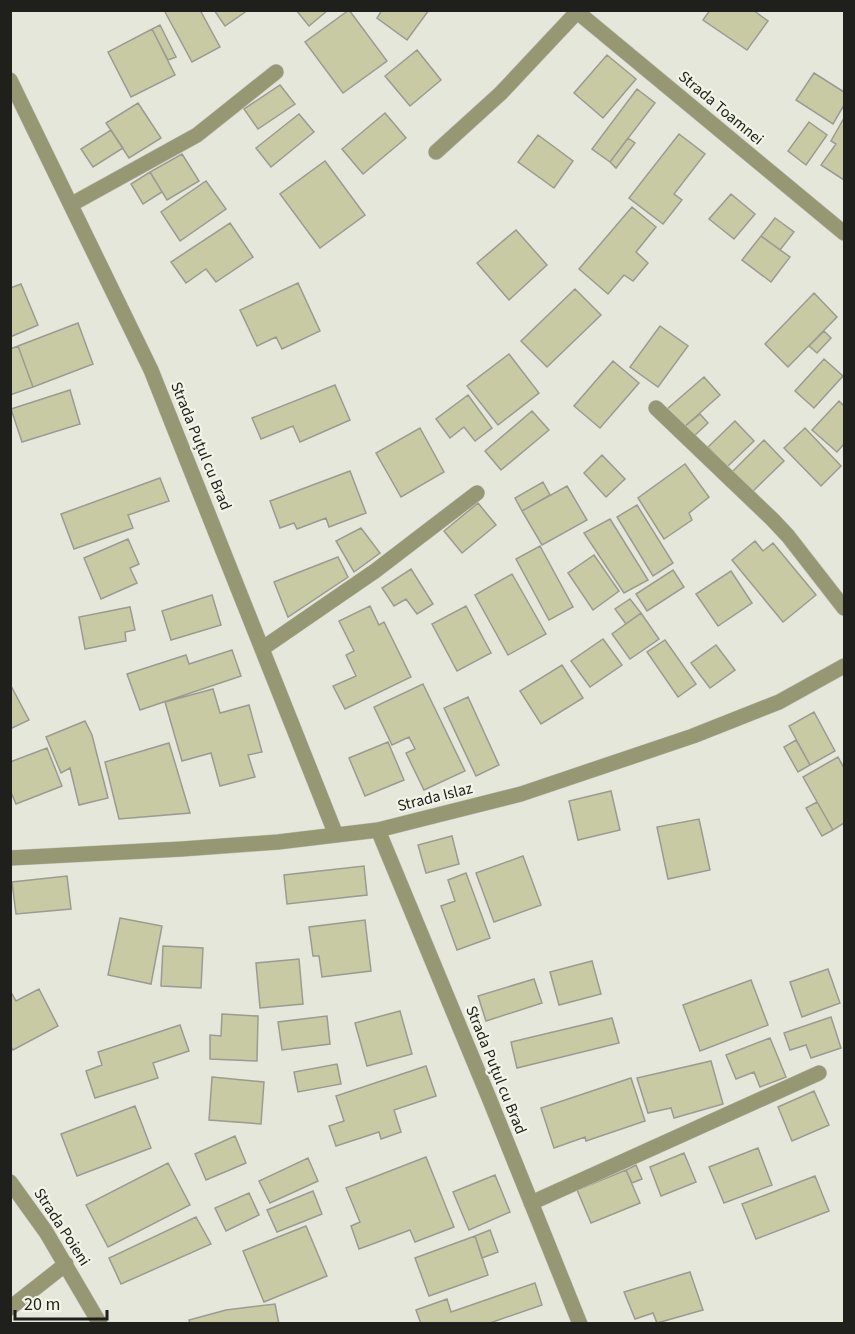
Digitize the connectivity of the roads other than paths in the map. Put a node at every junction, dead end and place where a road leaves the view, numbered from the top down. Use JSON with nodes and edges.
{"nodes":[{"id":1,"x":576,"y":11,"type":"edge"},
{"id":2,"x":276,"y":72,"type":"dead end"},
{"id":3,"x":10,"y":80,"type":"edge"},
{"id":4,"x":436,"y":152,"type":"dead end"},
{"id":5,"x":72,"y":204,"type":"junction"},
{"id":6,"x":844,"y":233,"type":"edge"},
{"id":7,"x":657,"y":408,"type":"dead end"},
{"id":8,"x":477,"y":492,"type":"dead end"},
{"id":9,"x":844,"y":608,"type":"edge"},
{"id":10,"x":262,"y":648,"type":"junction"},
{"id":11,"x":844,"y":666,"type":"edge"},
{"id":12,"x":378,"y":830,"type":"junction"},
{"id":13,"x":336,"y":835,"type":"junction"},
{"id":14,"x":10,"y":858,"type":"edge"},
{"id":15,"x":819,"y":1073,"type":"dead end"},
{"id":16,"x":10,"y":1182,"type":"edge"},
{"id":17,"x":531,"y":1203,"type":"junction"},
{"id":18,"x":66,"y":1264,"type":"junction"},
{"id":19,"x":10,"y":1308,"type":"edge"},
{"id":20,"x":100,"y":1323,"type":"edge"},
{"id":21,"x":580,"y":1323,"type":"edge"}],
"edges":[{"from":1,"to":4,"type":"street"},
{"from":1,"to":6,"type":"street","name":"Strada Toamnei"},
{"from":2,"to":5,"type":"street"},
{"from":3,"to":5,"type":"street","name":"Strada Puțul cu Brad"},
{"from":5,"to":10,"type":"street","name":"Strada Puțul cu Brad"},
{"from":7,"to":9,"type":"street"},
{"from":8,"to":10,"type":"street"},
{"from":10,"to":13,"type":"street","name":"Strada Puțul cu Brad"},
{"from":11,"to":12,"type":"street","name":"Strada Islaz"},
{"from":12,"to":13,"type":"street","name":"Strada Islaz"},
{"from":12,"to":17,"type":"street","name":"Strada Puțul cu Brad"},
{"from":13,"to":14,"type":"street","name":"Strada Islaz"},
{"from":15,"to":17,"type":"street"},
{"from":16,"to":18,"type":"street","name":"Strada Poieni"},
{"from":17,"to":21,"type":"street","name":"Strada Puțul cu Brad"},
{"from":18,"to":19,"type":"street"},
{"from":18,"to":20,"type":"street","name":"Strada Poieni"}]}
